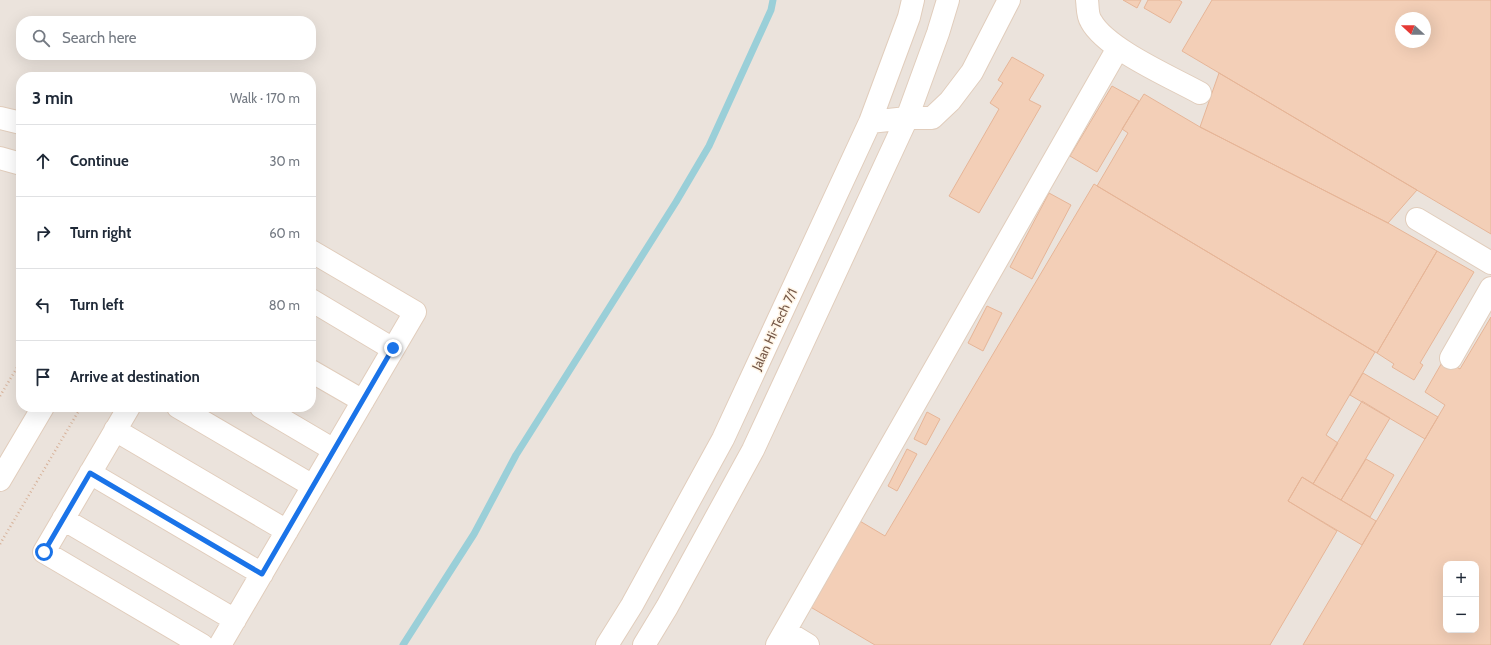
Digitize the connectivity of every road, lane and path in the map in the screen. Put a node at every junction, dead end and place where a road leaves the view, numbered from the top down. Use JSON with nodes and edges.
{"nodes":[{"id":1,"x":914,"y":0,"type":"edge"},
{"id":2,"x":948,"y":0,"type":"edge"},
{"id":3,"x":1009,"y":0,"type":"edge"},
{"id":4,"x":1087,"y":0,"type":"edge"},
{"id":5,"x":1118,"y":48,"type":"junction"},
{"id":6,"x":1200,"y":93,"type":"dead end"},
{"id":7,"x":0,"y":118,"type":"edge"},
{"id":8,"x":907,"y":118,"type":"junction"},
{"id":9,"x":16,"y":122,"type":"edge"},
{"id":10,"x":870,"y":122,"type":"junction"},
{"id":11,"x":0,"y":158,"type":"edge"},
{"id":12,"x":16,"y":163,"type":"edge"},
{"id":13,"x":1417,"y":219,"type":"dead end"},
{"id":14,"x":316,"y":254,"type":"edge"},
{"id":15,"x":1491,"y":263,"type":"edge"},
{"id":16,"x":1491,"y":288,"type":"edge"},
{"id":17,"x":316,"y":303,"type":"edge"},
{"id":18,"x":393,"y":348,"type":"junction"},
{"id":19,"x":1451,"y":358,"type":"dead end"},
{"id":20,"x":16,"y":369,"type":"edge"},
{"id":21,"x":316,"y":374,"type":"edge"},
{"id":22,"x":0,"y":396,"type":"edge"},
{"id":23,"x":363,"y":401,"type":"junction"},
{"id":24,"x":40,"y":412,"type":"edge"},
{"id":25,"x":78,"y":412,"type":"edge"},
{"id":26,"x":126,"y":412,"type":"edge"},
{"id":27,"x":187,"y":412,"type":"edge"},
{"id":28,"x":269,"y":412,"type":"edge"},
{"id":29,"x":115,"y":430,"type":"junction"},
{"id":30,"x":334,"y":450,"type":"junction"},
{"id":31,"x":90,"y":473,"type":"junction"},
{"id":32,"x":0,"y":480,"type":"edge"},
{"id":33,"x":313,"y":486,"type":"junction"},
{"id":34,"x":63,"y":519,"type":"junction"},
{"id":35,"x":287,"y":531,"type":"junction"},
{"id":36,"x":0,"y":544,"type":"edge"},
{"id":37,"x":262,"y":574,"type":"junction"},
{"id":38,"x":235,"y":620,"type":"junction"},
{"id":39,"x":781,"y":638,"type":"edge"},
{"id":40,"x":202,"y":645,"type":"edge"},
{"id":41,"x":220,"y":645,"type":"edge"},
{"id":42,"x":607,"y":645,"type":"edge"},
{"id":43,"x":644,"y":645,"type":"edge"},
{"id":44,"x":808,"y":645,"type":"edge"}],
"edges":[{"from":1,"to":10,"type":"street","name":"Jalan Hi-Tech 7/1"},
{"from":2,"to":8,"type":"street"},
{"from":3,"to":8,"type":"street"},
{"from":4,"to":5,"type":"street"},
{"from":5,"to":6,"type":"street"},
{"from":5,"to":39,"type":"street"},
{"from":7,"to":9,"type":"street"},
{"from":8,"to":10,"type":"street"},
{"from":8,"to":43,"type":"street"},
{"from":10,"to":42,"type":"street","name":"Jalan Hi-Tech 7/1"},
{"from":11,"to":12,"type":"street"},
{"from":13,"to":15,"type":"street"},
{"from":14,"to":18,"type":"street"},
{"from":16,"to":19,"type":"street"},
{"from":17,"to":18,"type":"street"},
{"from":18,"to":23,"type":"street"},
{"from":20,"to":22,"type":"path"},
{"from":21,"to":23,"type":"street"},
{"from":23,"to":30,"type":"street"},
{"from":24,"to":32,"type":"street"},
{"from":25,"to":36,"type":"path"},
{"from":26,"to":29,"type":"street"},
{"from":27,"to":33,"type":"street"},
{"from":28,"to":30,"type":"street"},
{"from":29,"to":31,"type":"street"},
{"from":29,"to":35,"type":"street"},
{"from":30,"to":33,"type":"street"},
{"from":31,"to":34,"type":"street"},
{"from":31,"to":37,"type":"street"},
{"from":33,"to":35,"type":"street"},
{"from":34,"to":38,"type":"street"},
{"from":34,"to":40,"type":"street"},
{"from":35,"to":37,"type":"street"},
{"from":37,"to":38,"type":"street"},
{"from":38,"to":41,"type":"street"},
{"from":39,"to":44,"type":"street"}]}
